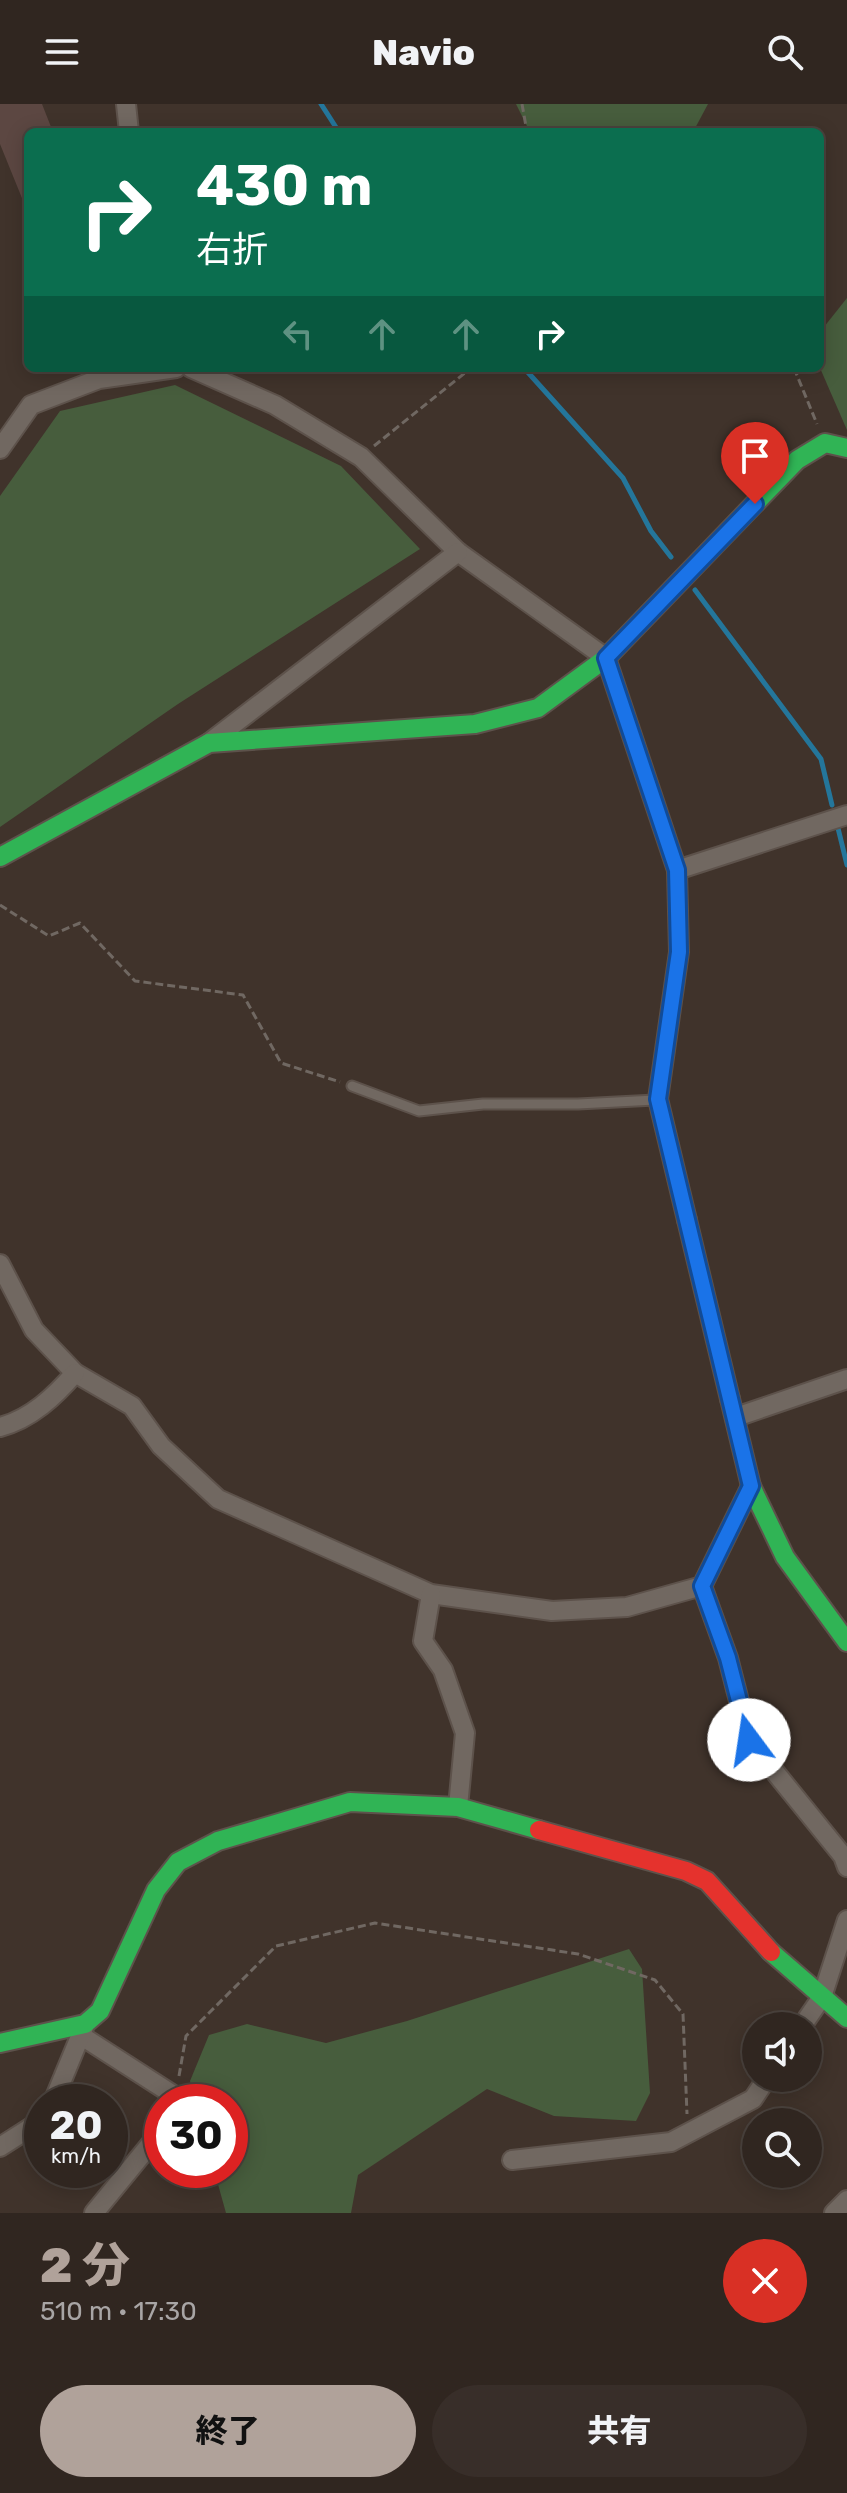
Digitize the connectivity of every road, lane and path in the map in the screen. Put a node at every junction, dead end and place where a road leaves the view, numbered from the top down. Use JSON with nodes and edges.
{"nodes":[{"id":1,"x":126,"y":104,"type":"edge"},
{"id":2,"x":522,"y":104,"type":"edge"},
{"id":3,"x":129,"y":128,"type":"edge"},
{"id":4,"x":526,"y":128,"type":"edge"},
{"id":5,"x":148,"y":372,"type":"edge"},
{"id":6,"x":200,"y":372,"type":"edge"},
{"id":7,"x":466,"y":372,"type":"edge"},
{"id":8,"x":796,"y":372,"type":"edge"},
{"id":9,"x":825,"y":443,"type":"junction"},
{"id":10,"x":847,"y":448,"type":"edge"},
{"id":11,"x":0,"y":449,"type":"edge"},
{"id":12,"x":361,"y":457,"type":"junction"},
{"id":13,"x":458,"y":552,"type":"junction"},
{"id":14,"x":606,"y":658,"type":"junction"},
{"id":15,"x":209,"y":743,"type":"junction"},
{"id":16,"x":847,"y":815,"type":"edge"},
{"id":17,"x":0,"y":857,"type":"edge"},
{"id":18,"x":677,"y":870,"type":"junction"},
{"id":19,"x":0,"y":905,"type":"edge"},
{"id":20,"x":352,"y":1086,"type":"joint"},
{"id":21,"x":658,"y":1099,"type":"junction"},
{"id":22,"x":0,"y":1264,"type":"edge"},
{"id":23,"x":75,"y":1373,"type":"junction"},
{"id":24,"x":847,"y":1379,"type":"edge"},
{"id":25,"x":736,"y":1417,"type":"junction"},
{"id":26,"x":0,"y":1427,"type":"edge"},
{"id":27,"x":751,"y":1486,"type":"junction"},
{"id":28,"x":702,"y":1586,"type":"junction"},
{"id":29,"x":431,"y":1594,"type":"junction"},
{"id":30,"x":847,"y":1642,"type":"edge"},
{"id":31,"x":458,"y":1807,"type":"junction"},
{"id":32,"x":847,"y":1867,"type":"edge"},
{"id":33,"x":847,"y":1920,"type":"edge"},
{"id":34,"x":822,"y":1997,"type":"junction"},
{"id":35,"x":812,"y":2012,"type":"edge"},
{"id":36,"x":847,"y":2018,"type":"edge"},
{"id":37,"x":83,"y":2029,"type":"junction"},
{"id":38,"x":0,"y":2043,"type":"edge"},
{"id":39,"x":60,"y":2084,"type":"edge"},
{"id":40,"x":155,"y":2084,"type":"edge"},
{"id":41,"x":178,"y":2084,"type":"edge"},
{"id":42,"x":758,"y":2092,"type":"edge"},
{"id":43,"x":24,"y":2132,"type":"edge"},
{"id":44,"x":688,"y":2133,"type":"junction"},
{"id":45,"x":0,"y":2147,"type":"edge"},
{"id":46,"x":144,"y":2152,"type":"edge"},
{"id":47,"x":512,"y":2160,"type":"dead end"},
{"id":48,"x":847,"y":2200,"type":"edge"},
{"id":49,"x":94,"y":2213,"type":"edge"},
{"id":50,"x":834,"y":2213,"type":"edge"}],
"edges":[{"from":1,"to":3,"type":"street"},
{"from":2,"to":4,"type":"path"},
{"from":5,"to":11,"type":"street"},
{"from":6,"to":12,"type":"street"},
{"from":7,"to":12,"type":"path"},
{"from":8,"to":9,"type":"path"},
{"from":9,"to":10,"type":"street"},
{"from":9,"to":14,"type":"street"},
{"from":12,"to":13,"type":"street"},
{"from":13,"to":14,"type":"street"},
{"from":13,"to":15,"type":"street"},
{"from":14,"to":15,"type":"street"},
{"from":14,"to":18,"type":"street"},
{"from":15,"to":17,"type":"street"},
{"from":16,"to":18,"type":"street"},
{"from":18,"to":21,"type":"street"},
{"from":19,"to":20,"type":"path"},
{"from":20,"to":21,"type":"lane"},
{"from":21,"to":25,"type":"street"},
{"from":22,"to":23,"type":"street"},
{"from":23,"to":26,"type":"street"},
{"from":23,"to":29,"type":"street"},
{"from":24,"to":25,"type":"street"},
{"from":25,"to":27,"type":"street"},
{"from":27,"to":28,"type":"street"},
{"from":27,"to":30,"type":"street"},
{"from":28,"to":29,"type":"street"},
{"from":28,"to":32,"type":"street"},
{"from":29,"to":31,"type":"street"},
{"from":31,"to":34,"type":"street"},
{"from":31,"to":37,"type":"street"},
{"from":33,"to":34,"type":"street"},
{"from":34,"to":35,"type":"street"},
{"from":34,"to":36,"type":"street"},
{"from":37,"to":38,"type":"street"},
{"from":37,"to":39,"type":"street"},
{"from":37,"to":40,"type":"street"},
{"from":41,"to":44,"type":"path"},
{"from":42,"to":44,"type":"street"},
{"from":43,"to":45,"type":"street"},
{"from":44,"to":47,"type":"street"},
{"from":46,"to":49,"type":"street"},
{"from":48,"to":50,"type":"street"}]}
